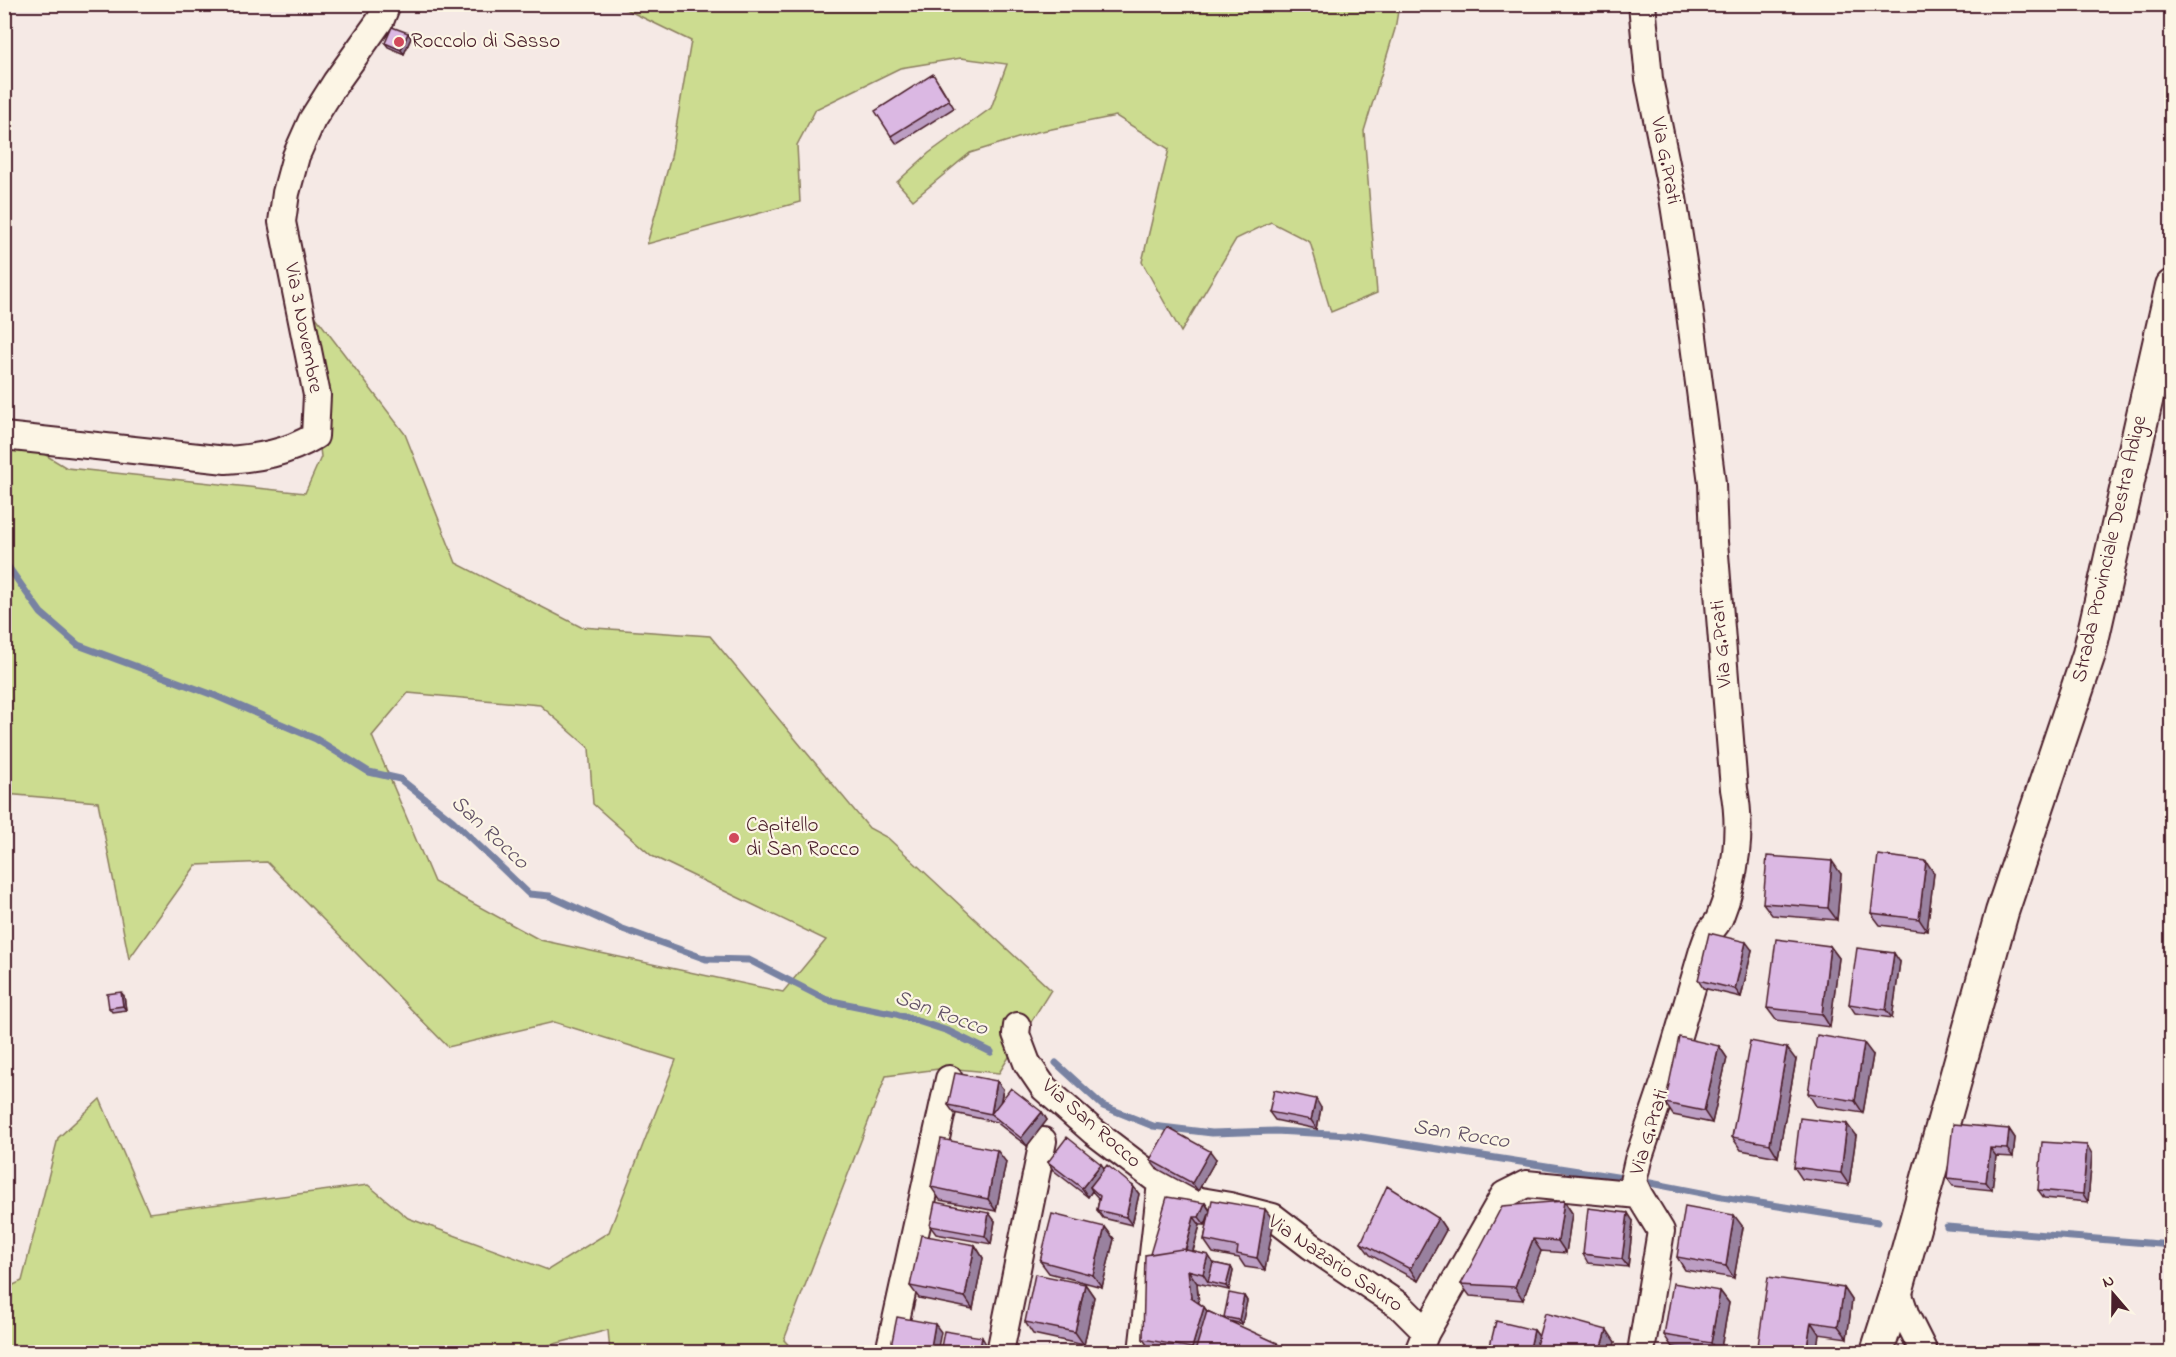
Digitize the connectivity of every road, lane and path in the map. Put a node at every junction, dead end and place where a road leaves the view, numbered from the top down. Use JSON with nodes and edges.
{"nodes":[{"id":1,"x":387,"y":4,"type":"edge"},
{"id":2,"x":1642,"y":4,"type":"edge"},
{"id":3,"x":2172,"y":286,"type":"edge"},
{"id":4,"x":4,"y":436,"type":"edge"},
{"id":5,"x":1017,"y":1026,"type":"dead end"},
{"id":6,"x":950,"y":1079,"type":"dead end"},
{"id":7,"x":1043,"y":1141,"type":"dead end"},
{"id":8,"x":1637,"y":1179,"type":"junction"},
{"id":9,"x":1161,"y":1183,"type":"junction"},
{"id":10,"x":1897,"y":1289,"type":"junction"},
{"id":11,"x":1422,"y":1342,"type":"edge"},
{"id":12,"x":889,"y":1353,"type":"edge"},
{"id":13,"x":1000,"y":1353,"type":"edge"},
{"id":14,"x":1142,"y":1353,"type":"edge"},
{"id":15,"x":1641,"y":1353,"type":"edge"},
{"id":16,"x":1877,"y":1353,"type":"edge"},
{"id":17,"x":1924,"y":1353,"type":"edge"}],
"edges":[{"from":1,"to":4,"type":"street","name":"Via 3 Novembre"},
{"from":2,"to":8,"type":"street","name":"Via G.Prati"},
{"from":3,"to":10,"type":"main road","name":"Strada Provinciale Destra Adige"},
{"from":5,"to":9,"type":"street","name":"Via San Rocco"},
{"from":6,"to":12,"type":"street"},
{"from":7,"to":13,"type":"street"},
{"from":8,"to":11,"type":"street"},
{"from":8,"to":15,"type":"street"},
{"from":9,"to":11,"type":"street","name":"Via Nazario Sauro"},
{"from":9,"to":14,"type":"street"},
{"from":10,"to":16,"type":"main road","name":"Strada Provinciale Destra Adige"},
{"from":10,"to":17,"type":"street"}]}
